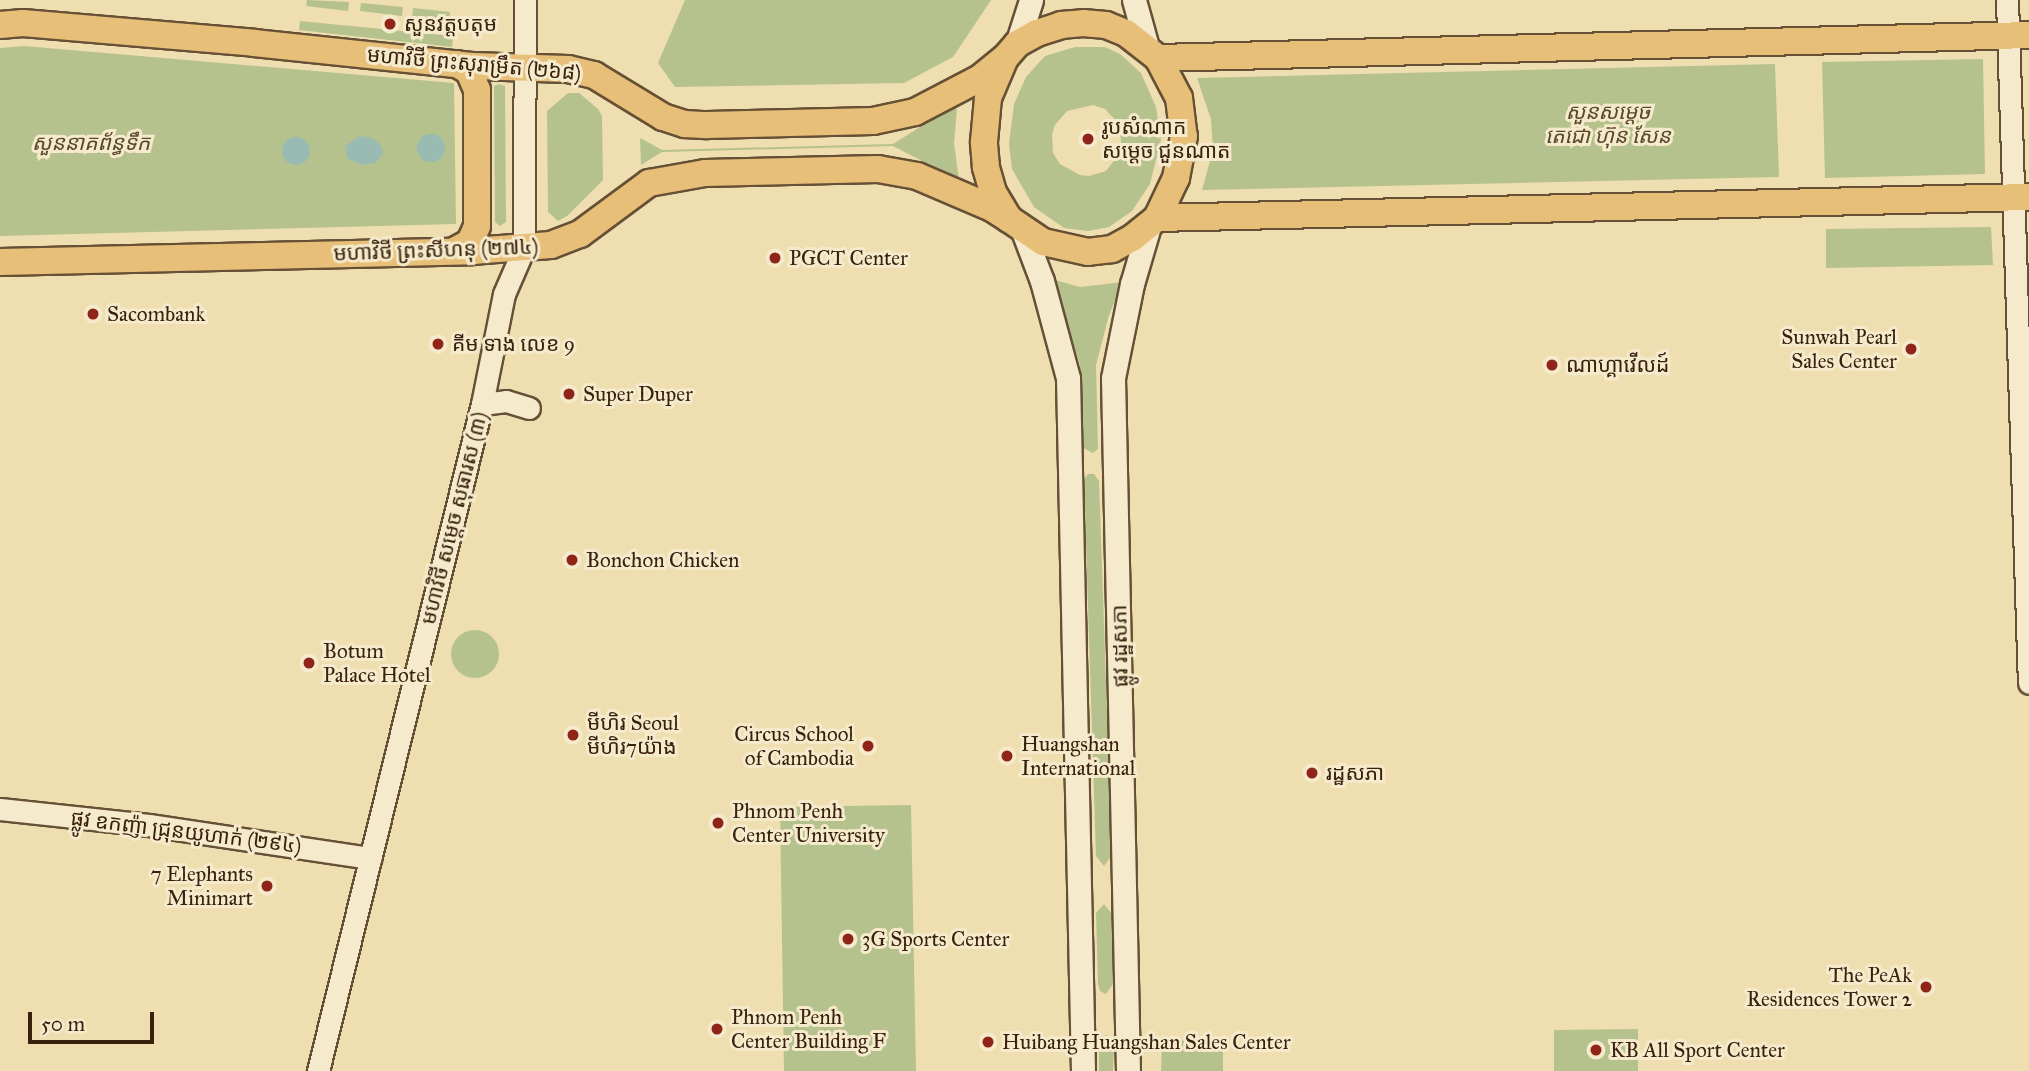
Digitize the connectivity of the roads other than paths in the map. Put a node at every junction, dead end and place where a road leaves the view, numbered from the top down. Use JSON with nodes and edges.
{"nodes":[{"id":1,"x":525,"y":0,"type":"edge"},
{"id":2,"x":1031,"y":0,"type":"edge"},
{"id":3,"x":1134,"y":0,"type":"edge"},
{"id":4,"x":2007,"y":0,"type":"edge"},
{"id":5,"x":0,"y":24,"type":"edge"},
{"id":6,"x":2019,"y":35,"type":"edge"},
{"id":7,"x":1011,"y":51,"type":"junction"},
{"id":8,"x":1152,"y":53,"type":"junction"},
{"id":9,"x":457,"y":64,"type":"junction"},
{"id":10,"x":524,"y":67,"type":"junction"},
{"id":11,"x":2021,"y":197,"type":"edge"},
{"id":12,"x":1153,"y":222,"type":"junction"},
{"id":13,"x":1016,"y":225,"type":"junction"},
{"id":14,"x":524,"y":248,"type":"junction"},
{"id":15,"x":454,"y":251,"type":"junction"},
{"id":16,"x":0,"y":262,"type":"edge"},
{"id":17,"x":482,"y":404,"type":"junction"},
{"id":18,"x":529,"y":408,"type":"dead end"},
{"id":19,"x":2029,"y":683,"type":"edge"},
{"id":20,"x":0,"y":809,"type":"edge"},
{"id":21,"x":371,"y":858,"type":"junction"},
{"id":22,"x":318,"y":1071,"type":"edge"},
{"id":23,"x":1083,"y":1071,"type":"edge"},
{"id":24,"x":1128,"y":1071,"type":"edge"}],
"edges":[{"from":1,"to":10,"type":"street","name":"មហាវិថី សម្តេច សុធារស (៣)"},
{"from":2,"to":7,"type":"main road"},
{"from":3,"to":8,"type":"main road"},
{"from":4,"to":6,"type":"street"},
{"from":5,"to":9,"type":"main road","name":"មហាវិថី ព្រះសុរាម្រឹត (២៦៨)"},
{"from":6,"to":8,"type":"main road"},
{"from":6,"to":11,"type":"street"},
{"from":7,"to":8,"type":"main road"},
{"from":7,"to":10,"type":"main road","name":"មហាវិថី ព្រះសុរាម្រឹត (២៦៨)"},
{"from":7,"to":13,"type":"main road"},
{"from":8,"to":12,"type":"main road"},
{"from":9,"to":10,"type":"main road","name":"មហាវិថី ព្រះសុរាម្រឹត (២៦៨)"},
{"from":9,"to":15,"type":"main road"},
{"from":10,"to":14,"type":"street","name":"មហាវិថី សម្តេច សុធារស (៣)"},
{"from":11,"to":12,"type":"main road"},
{"from":11,"to":19,"type":"street"},
{"from":12,"to":13,"type":"main road"},
{"from":12,"to":24,"type":"main road","name":"ផ្លូវ រដ្ឋសភា"},
{"from":13,"to":14,"type":"main road","name":"មហាវិថី ព្រះសីហនុ (២៧៤)"},
{"from":13,"to":23,"type":"main road"},
{"from":14,"to":15,"type":"main road","name":"មហាវិថី ព្រះសីហនុ (២៧៤)"},
{"from":14,"to":17,"type":"street","name":"មហាវិថី សម្តេច សុធារស (៣)"},
{"from":15,"to":16,"type":"main road","name":"មហាវិថី ព្រះសីហនុ (២៧៤)"},
{"from":17,"to":18,"type":"street"},
{"from":17,"to":21,"type":"street","name":"មហាវិថី សម្តេច សុធារស (៣)"},
{"from":20,"to":21,"type":"street","name":"ផ្លូវ ឧកញ៉ា ជ្រុនយូហាក់ (២៩៤)"},
{"from":21,"to":22,"type":"street","name":"មហាវិថី សម្តេច សុធារស (៣)"}]}
